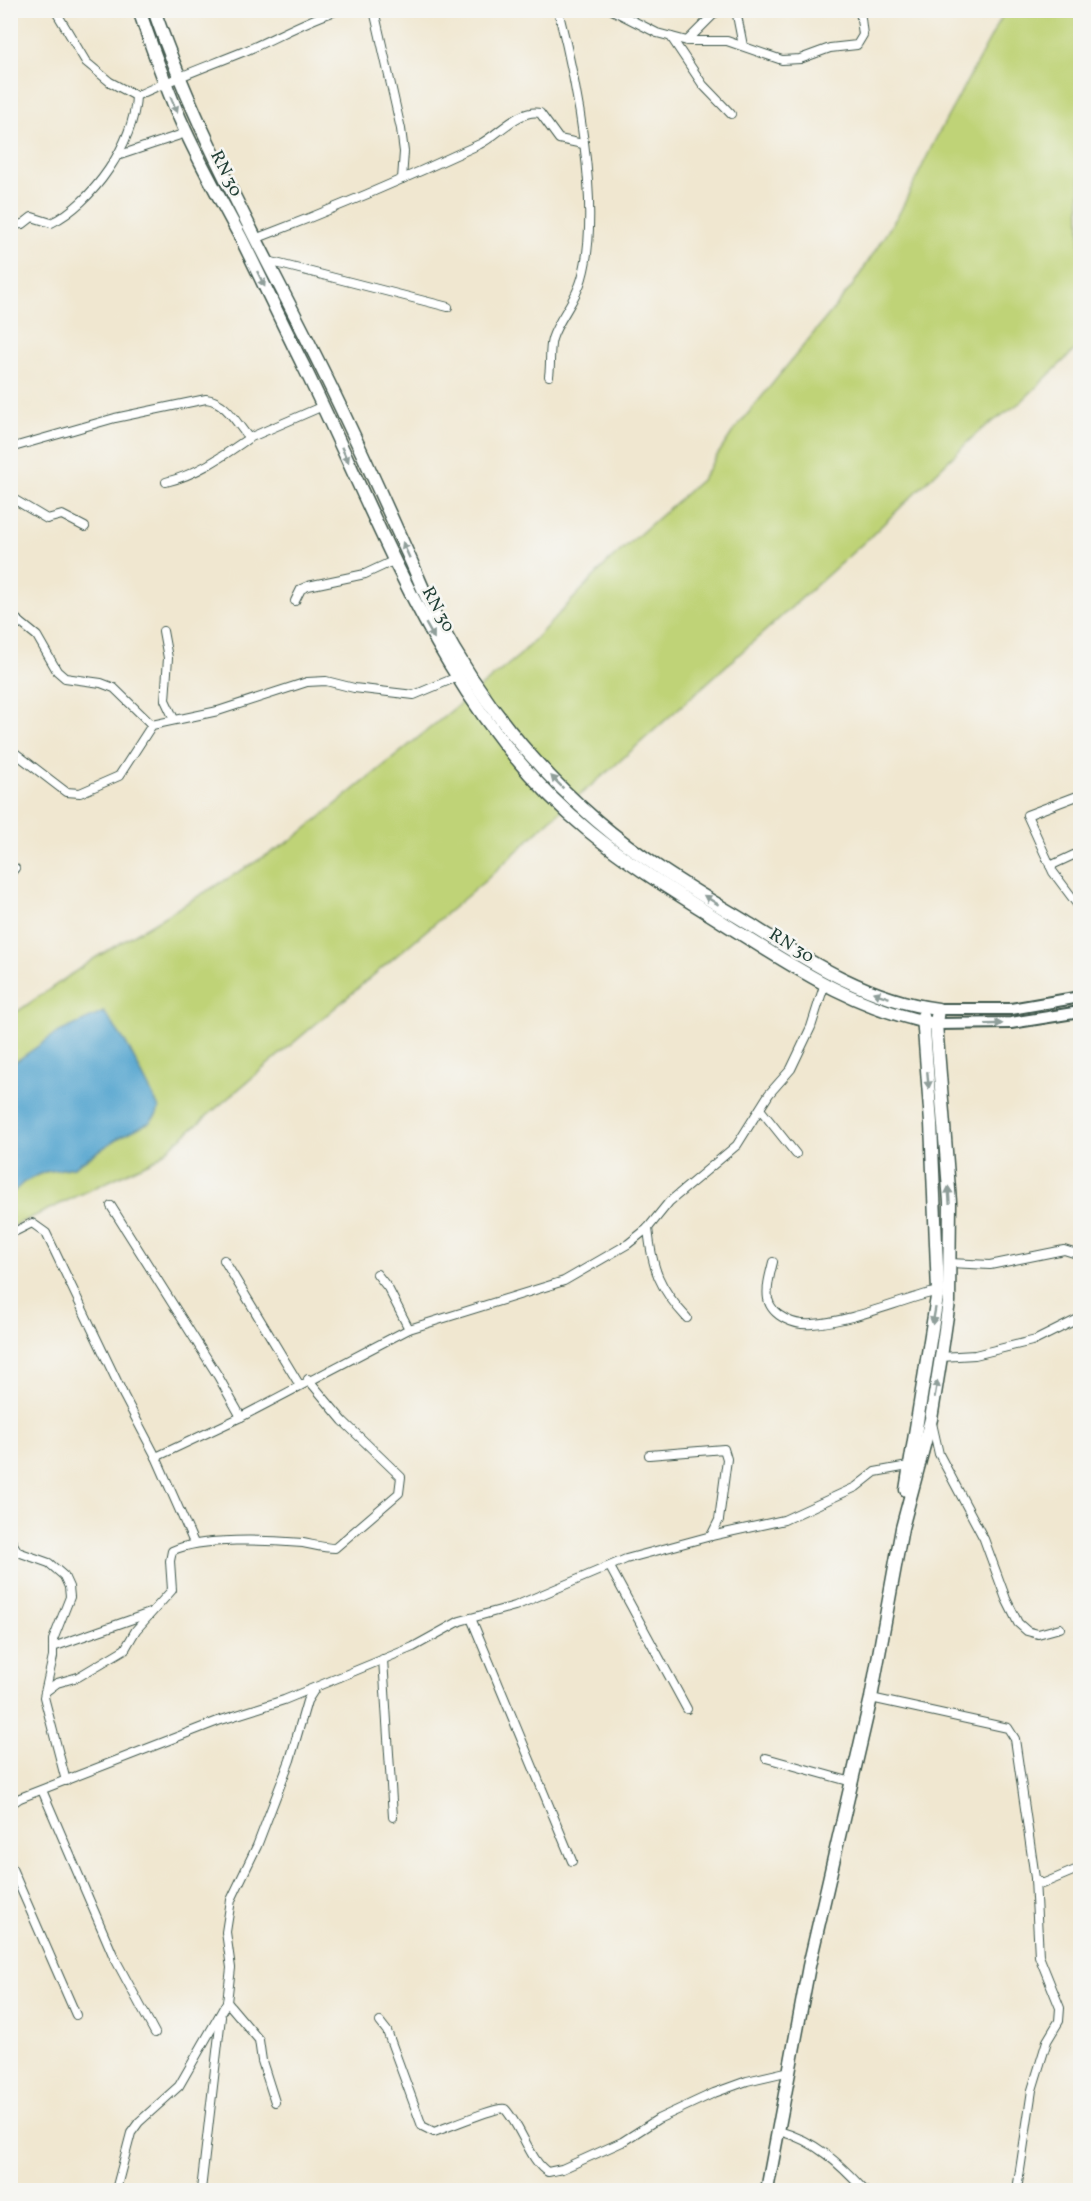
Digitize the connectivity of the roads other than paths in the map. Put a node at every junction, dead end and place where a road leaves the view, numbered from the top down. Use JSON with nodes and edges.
{"nodes":[{"id":1,"x":55,"y":10,"type":"edge"},
{"id":2,"x":139,"y":10,"type":"edge"},
{"id":3,"x":154,"y":10,"type":"edge"},
{"id":4,"x":339,"y":10,"type":"edge"},
{"id":5,"x":374,"y":10,"type":"edge"},
{"id":6,"x":558,"y":10,"type":"edge"},
{"id":7,"x":612,"y":10,"type":"edge"},
{"id":8,"x":630,"y":10,"type":"edge"},
{"id":9,"x":718,"y":10,"type":"edge"},
{"id":10,"x":736,"y":10,"type":"edge"},
{"id":11,"x":860,"y":10,"type":"edge"},
{"id":12,"x":633,"y":22,"type":"junction"},
{"id":13,"x":671,"y":37,"type":"junction"},
{"id":14,"x":687,"y":41,"type":"junction"},
{"id":15,"x":743,"y":46,"type":"junction"},
{"id":16,"x":177,"y":77,"type":"junction"},
{"id":17,"x":164,"y":83,"type":"junction"},
{"id":18,"x":136,"y":96,"type":"junction"},
{"id":19,"x":731,"y":114,"type":"dead end"},
{"id":20,"x":186,"y":133,"type":"junction"},
{"id":21,"x":583,"y":144,"type":"junction"},
{"id":22,"x":120,"y":155,"type":"junction"},
{"id":23,"x":402,"y":179,"type":"junction"},
{"id":24,"x":10,"y":225,"type":"edge"},
{"id":25,"x":255,"y":238,"type":"junction"},
{"id":26,"x":268,"y":261,"type":"junction"},
{"id":27,"x":448,"y":307,"type":"dead end"},
{"id":28,"x":549,"y":375,"type":"dead end"},
{"id":29,"x":323,"y":406,"type":"junction"},
{"id":30,"x":249,"y":438,"type":"junction"},
{"id":31,"x":10,"y":448,"type":"edge"},
{"id":32,"x":166,"y":482,"type":"dead end"},
{"id":33,"x":10,"y":497,"type":"edge"},
{"id":34,"x":85,"y":526,"type":"dead end"},
{"id":35,"x":393,"y":561,"type":"junction"},
{"id":36,"x":295,"y":601,"type":"dead end"},
{"id":37,"x":10,"y":614,"type":"edge"},
{"id":38,"x":163,"y":631,"type":"dead end"},
{"id":39,"x":457,"y":677,"type":"junction"},
{"id":40,"x":174,"y":719,"type":"junction"},
{"id":41,"x":152,"y":725,"type":"junction"},
{"id":42,"x":10,"y":749,"type":"edge"},
{"id":43,"x":1080,"y":795,"type":"edge"},
{"id":44,"x":1080,"y":852,"type":"edge"},
{"id":45,"x":1050,"y":866,"type":"junction"},
{"id":46,"x":1080,"y":908,"type":"edge"},
{"id":47,"x":824,"y":986,"type":"junction"},
{"id":48,"x":1080,"y":998,"type":"edge"},
{"id":49,"x":923,"y":1007,"type":"junction"},
{"id":50,"x":938,"y":1009,"type":"junction"},
{"id":51,"x":1080,"y":1012,"type":"edge"},
{"id":52,"x":922,"y":1022,"type":"junction"},
{"id":53,"x":936,"y":1024,"type":"junction"},
{"id":54,"x":760,"y":1109,"type":"junction"},
{"id":55,"x":796,"y":1154,"type":"dead end"},
{"id":56,"x":111,"y":1206,"type":"dead end"},
{"id":57,"x":648,"y":1228,"type":"junction"},
{"id":58,"x":10,"y":1234,"type":"edge"},
{"id":59,"x":1080,"y":1255,"type":"edge"},
{"id":60,"x":224,"y":1260,"type":"dead end"},
{"id":61,"x":773,"y":1262,"type":"dead end"},
{"id":62,"x":950,"y":1263,"type":"junction"},
{"id":63,"x":377,"y":1274,"type":"dead end"},
{"id":64,"x":938,"y":1291,"type":"junction"},
{"id":65,"x":687,"y":1318,"type":"dead end"},
{"id":66,"x":1080,"y":1318,"type":"edge"},
{"id":67,"x":409,"y":1329,"type":"junction"},
{"id":68,"x":941,"y":1357,"type":"junction"},
{"id":69,"x":308,"y":1379,"type":"junction"},
{"id":70,"x":299,"y":1384,"type":"junction"},
{"id":71,"x":241,"y":1417,"type":"junction"},
{"id":72,"x":931,"y":1419,"type":"junction"},
{"id":73,"x":649,"y":1455,"type":"dead end"},
{"id":74,"x":156,"y":1457,"type":"junction"},
{"id":75,"x":908,"y":1466,"type":"junction"},
{"id":76,"x":719,"y":1520,"type":"junction"},
{"id":77,"x":902,"y":1527,"type":"junction"},
{"id":78,"x":733,"y":1532,"type":"junction"},
{"id":79,"x":711,"y":1536,"type":"junction"},
{"id":80,"x":10,"y":1539,"type":"edge"},
{"id":81,"x":194,"y":1543,"type":"junction"},
{"id":82,"x":610,"y":1567,"type":"junction"},
{"id":83,"x":151,"y":1612,"type":"junction"},
{"id":84,"x":471,"y":1618,"type":"junction"},
{"id":85,"x":1060,"y":1628,"type":"dead end"},
{"id":86,"x":52,"y":1647,"type":"junction"},
{"id":87,"x":383,"y":1659,"type":"junction"},
{"id":88,"x":316,"y":1686,"type":"junction"},
{"id":89,"x":45,"y":1692,"type":"junction"},
{"id":90,"x":871,"y":1698,"type":"junction"},
{"id":91,"x":687,"y":1709,"type":"dead end"},
{"id":92,"x":766,"y":1758,"type":"dead end"},
{"id":93,"x":66,"y":1781,"type":"junction"},
{"id":94,"x":852,"y":1782,"type":"junction"},
{"id":95,"x":42,"y":1790,"type":"junction"},
{"id":96,"x":10,"y":1792,"type":"edge"},
{"id":97,"x":12,"y":1803,"type":"edge"},
{"id":98,"x":393,"y":1817,"type":"dead end"},
{"id":99,"x":572,"y":1861,"type":"dead end"},
{"id":100,"x":10,"y":1864,"type":"edge"},
{"id":101,"x":1080,"y":1869,"type":"edge"},
{"id":102,"x":1035,"y":1878,"type":"junction"},
{"id":103,"x":227,"y":2002,"type":"junction"},
{"id":104,"x":221,"y":2013,"type":"junction"},
{"id":105,"x":76,"y":2015,"type":"dead end"},
{"id":106,"x":380,"y":2022,"type":"dead end"},
{"id":107,"x":155,"y":2033,"type":"dead end"},
{"id":108,"x":790,"y":2071,"type":"junction"},
{"id":109,"x":275,"y":2102,"type":"dead end"},
{"id":110,"x":779,"y":2131,"type":"junction"},
{"id":111,"x":116,"y":2190,"type":"edge"},
{"id":112,"x":201,"y":2190,"type":"edge"},
{"id":113,"x":767,"y":2190,"type":"edge"},
{"id":114,"x":864,"y":2190,"type":"edge"},
{"id":115,"x":1017,"y":2190,"type":"edge"}],
"edges":[{"from":1,"to":18,"type":"street"},
{"from":2,"to":17,"type":"main road","name":"RN 30","number":"RN 30"},
{"from":3,"to":16,"type":"main road","number":"RN 30"},
{"from":4,"to":16,"type":"street"},
{"from":5,"to":23,"type":"street"},
{"from":6,"to":21,"type":"street"},
{"from":7,"to":12,"type":"street"},
{"from":8,"to":12,"type":"street"},
{"from":9,"to":14,"type":"street"},
{"from":10,"to":15,"type":"street"},
{"from":11,"to":15,"type":"street"},
{"from":12,"to":13,"type":"street"},
{"from":13,"to":14,"type":"street"},
{"from":13,"to":19,"type":"street"},
{"from":14,"to":15,"type":"street"},
{"from":16,"to":17,"type":"street"},
{"from":16,"to":25,"type":"main road","number":"RN 30"},
{"from":17,"to":18,"type":"street"},
{"from":17,"to":20,"type":"main road","name":"RN 30","number":"RN 30","one_way":true},
{"from":18,"to":22,"type":"street"},
{"from":20,"to":22,"type":"street"},
{"from":20,"to":29,"type":"main road","name":"RN 30","number":"RN 30","one_way":true},
{"from":21,"to":23,"type":"street"},
{"from":21,"to":28,"type":"street"},
{"from":22,"to":24,"type":"street"},
{"from":23,"to":25,"type":"street"},
{"from":25,"to":26,"type":"main road","number":"RN 30"},
{"from":26,"to":27,"type":"street"},
{"from":49,"to":26,"type":"main road","number":"RN 30","one_way":true},
{"from":29,"to":30,"type":"street"},
{"from":29,"to":35,"type":"main road","name":"RN 30","number":"RN 30","one_way":true},
{"from":30,"to":31,"type":"street"},
{"from":30,"to":32,"type":"street"},
{"from":33,"to":34,"type":"street"},
{"from":35,"to":36,"type":"street"},
{"from":35,"to":39,"type":"main road","name":"RN 30","number":"RN 30","one_way":true},
{"from":37,"to":41,"type":"street"},
{"from":38,"to":40,"type":"street"},
{"from":39,"to":40,"type":"street"},
{"from":39,"to":47,"type":"main road","name":"RN 30","number":"RN 30"},
{"from":40,"to":41,"type":"street"},
{"from":41,"to":42,"type":"street"},
{"from":43,"to":45,"type":"street"},
{"from":44,"to":45,"type":"street"},
{"from":45,"to":46,"type":"street"},
{"from":47,"to":52,"type":"main road","name":"RN 30","number":"RN 30"},
{"from":47,"to":54,"type":"street"},
{"from":48,"to":50,"type":"street"},
{"from":49,"to":50,"type":"main road","number":"RN 30"},
{"from":49,"to":52,"type":"main road"},
{"from":50,"to":53,"type":"main road"},
{"from":53,"to":51,"type":"street","one_way":true},
{"from":52,"to":53,"type":"main road","name":"RN 30","number":"RN 30"},
{"from":52,"to":64,"type":"main road","one_way":true},
{"from":62,"to":53,"type":"main road","one_way":true},
{"from":54,"to":55,"type":"street"},
{"from":54,"to":57,"type":"street"},
{"from":56,"to":71,"type":"street"},
{"from":57,"to":65,"type":"street"},
{"from":57,"to":67,"type":"street"},
{"from":58,"to":74,"type":"street"},
{"from":59,"to":62,"type":"street"},
{"from":60,"to":70,"type":"street"},
{"from":61,"to":64,"type":"street"},
{"from":62,"to":68,"type":"main road"},
{"from":63,"to":67,"type":"street"},
{"from":64,"to":75,"type":"main road","one_way":true},
{"from":66,"to":68,"type":"street"},
{"from":67,"to":69,"type":"street"},
{"from":72,"to":68,"type":"main road","one_way":true},
{"from":69,"to":70,"type":"street"},
{"from":69,"to":81,"type":"street"},
{"from":70,"to":71,"type":"street"},
{"from":71,"to":74,"type":"street"},
{"from":72,"to":77,"type":"main road"},
{"from":72,"to":85,"type":"street"},
{"from":73,"to":76,"type":"street"},
{"from":74,"to":81,"type":"street"},
{"from":75,"to":77,"type":"main road"},
{"from":75,"to":78,"type":"street"},
{"from":76,"to":78,"type":"street"},
{"from":76,"to":79,"type":"street"},
{"from":77,"to":90,"type":"main road"},
{"from":78,"to":79,"type":"street"},
{"from":79,"to":82,"type":"street"},
{"from":80,"to":86,"type":"street"},
{"from":81,"to":83,"type":"street"},
{"from":82,"to":84,"type":"street"},
{"from":82,"to":91,"type":"street"},
{"from":83,"to":86,"type":"street"},
{"from":83,"to":89,"type":"street"},
{"from":84,"to":87,"type":"street"},
{"from":84,"to":99,"type":"street"},
{"from":86,"to":89,"type":"street"},
{"from":87,"to":88,"type":"street"},
{"from":87,"to":98,"type":"street"},
{"from":88,"to":93,"type":"street"},
{"from":88,"to":103,"type":"street"},
{"from":89,"to":93,"type":"street"},
{"from":90,"to":94,"type":"main road"},
{"from":90,"to":102,"type":"street"},
{"from":92,"to":94,"type":"street"},
{"from":93,"to":95,"type":"street"},
{"from":94,"to":108,"type":"main road"},
{"from":95,"to":97,"type":"street"},
{"from":95,"to":107,"type":"street"},
{"from":96,"to":97,"type":"street"},
{"from":100,"to":105,"type":"street"},
{"from":101,"to":102,"type":"street"},
{"from":102,"to":115,"type":"street"},
{"from":103,"to":104,"type":"street"},
{"from":103,"to":109,"type":"street"},
{"from":104,"to":111,"type":"street"},
{"from":104,"to":112,"type":"street"},
{"from":106,"to":108,"type":"street"},
{"from":108,"to":110,"type":"main road"},
{"from":110,"to":113,"type":"main road"},
{"from":110,"to":114,"type":"street"}]}
